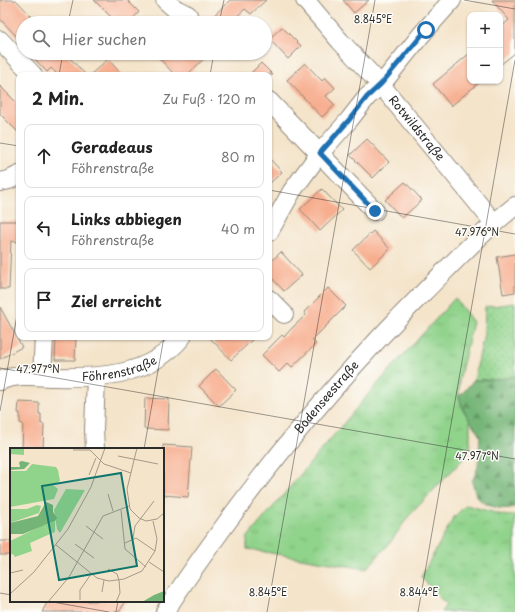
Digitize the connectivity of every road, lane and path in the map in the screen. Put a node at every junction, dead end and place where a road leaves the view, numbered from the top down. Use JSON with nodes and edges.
{"nodes":[{"id":1,"x":165,"y":0,"type":"edge"},
{"id":2,"x":305,"y":0,"type":"edge"},
{"id":3,"x":452,"y":0,"type":"edge"},
{"id":4,"x":188,"y":15,"type":"dead end"},
{"id":5,"x":0,"y":40,"type":"edge"},
{"id":6,"x":16,"y":57,"type":"edge"},
{"id":7,"x":19,"y":60,"type":"edge"},
{"id":8,"x":30,"y":72,"type":"edge"},
{"id":9,"x":381,"y":84,"type":"junction"},
{"id":10,"x":272,"y":104,"type":"edge"},
{"id":11,"x":320,"y":153,"type":"junction"},
{"id":12,"x":16,"y":176,"type":"edge"},
{"id":13,"x":0,"y":182,"type":"edge"},
{"id":14,"x":515,"y":206,"type":"edge"},
{"id":15,"x":375,"y":211,"type":"dead end"},
{"id":16,"x":494,"y":223,"type":"junction"},
{"id":17,"x":272,"y":227,"type":"edge"},
{"id":18,"x":272,"y":302,"type":"edge"},
{"id":19,"x":284,"y":314,"type":"dead end"},
{"id":20,"x":44,"y":340,"type":"edge"},
{"id":21,"x":179,"y":340,"type":"edge"},
{"id":22,"x":42,"y":376,"type":"junction"},
{"id":23,"x":96,"y":377,"type":"junction"},
{"id":24,"x":0,"y":382,"type":"edge"},
{"id":25,"x":95,"y":448,"type":"edge"},
{"id":26,"x":165,"y":612,"type":"edge"}],
"edges":[{"from":1,"to":4,"type":"street"},
{"from":2,"to":9,"type":"street","name":"Rotwildstraße"},
{"from":3,"to":9,"type":"street"},
{"from":5,"to":6,"type":"street"},
{"from":7,"to":8,"type":"street"},
{"from":9,"to":11,"type":"street"},
{"from":9,"to":16,"type":"street","name":"Rotwildstraße"},
{"from":10,"to":11,"type":"street"},
{"from":11,"to":15,"type":"street"},
{"from":11,"to":17,"type":"street"},
{"from":12,"to":13,"type":"street"},
{"from":14,"to":16,"type":"street","name":"Bodenseestraße"},
{"from":16,"to":26,"type":"street","name":"Bodenseestraße"},
{"from":18,"to":19,"type":"street"},
{"from":20,"to":22,"type":"street"},
{"from":21,"to":23,"type":"street","name":"Föhrenstraße"},
{"from":22,"to":23,"type":"street","name":"Föhrenstraße"},
{"from":22,"to":24,"type":"street","name":"Föhrenstraße"},
{"from":23,"to":25,"type":"street"}]}
